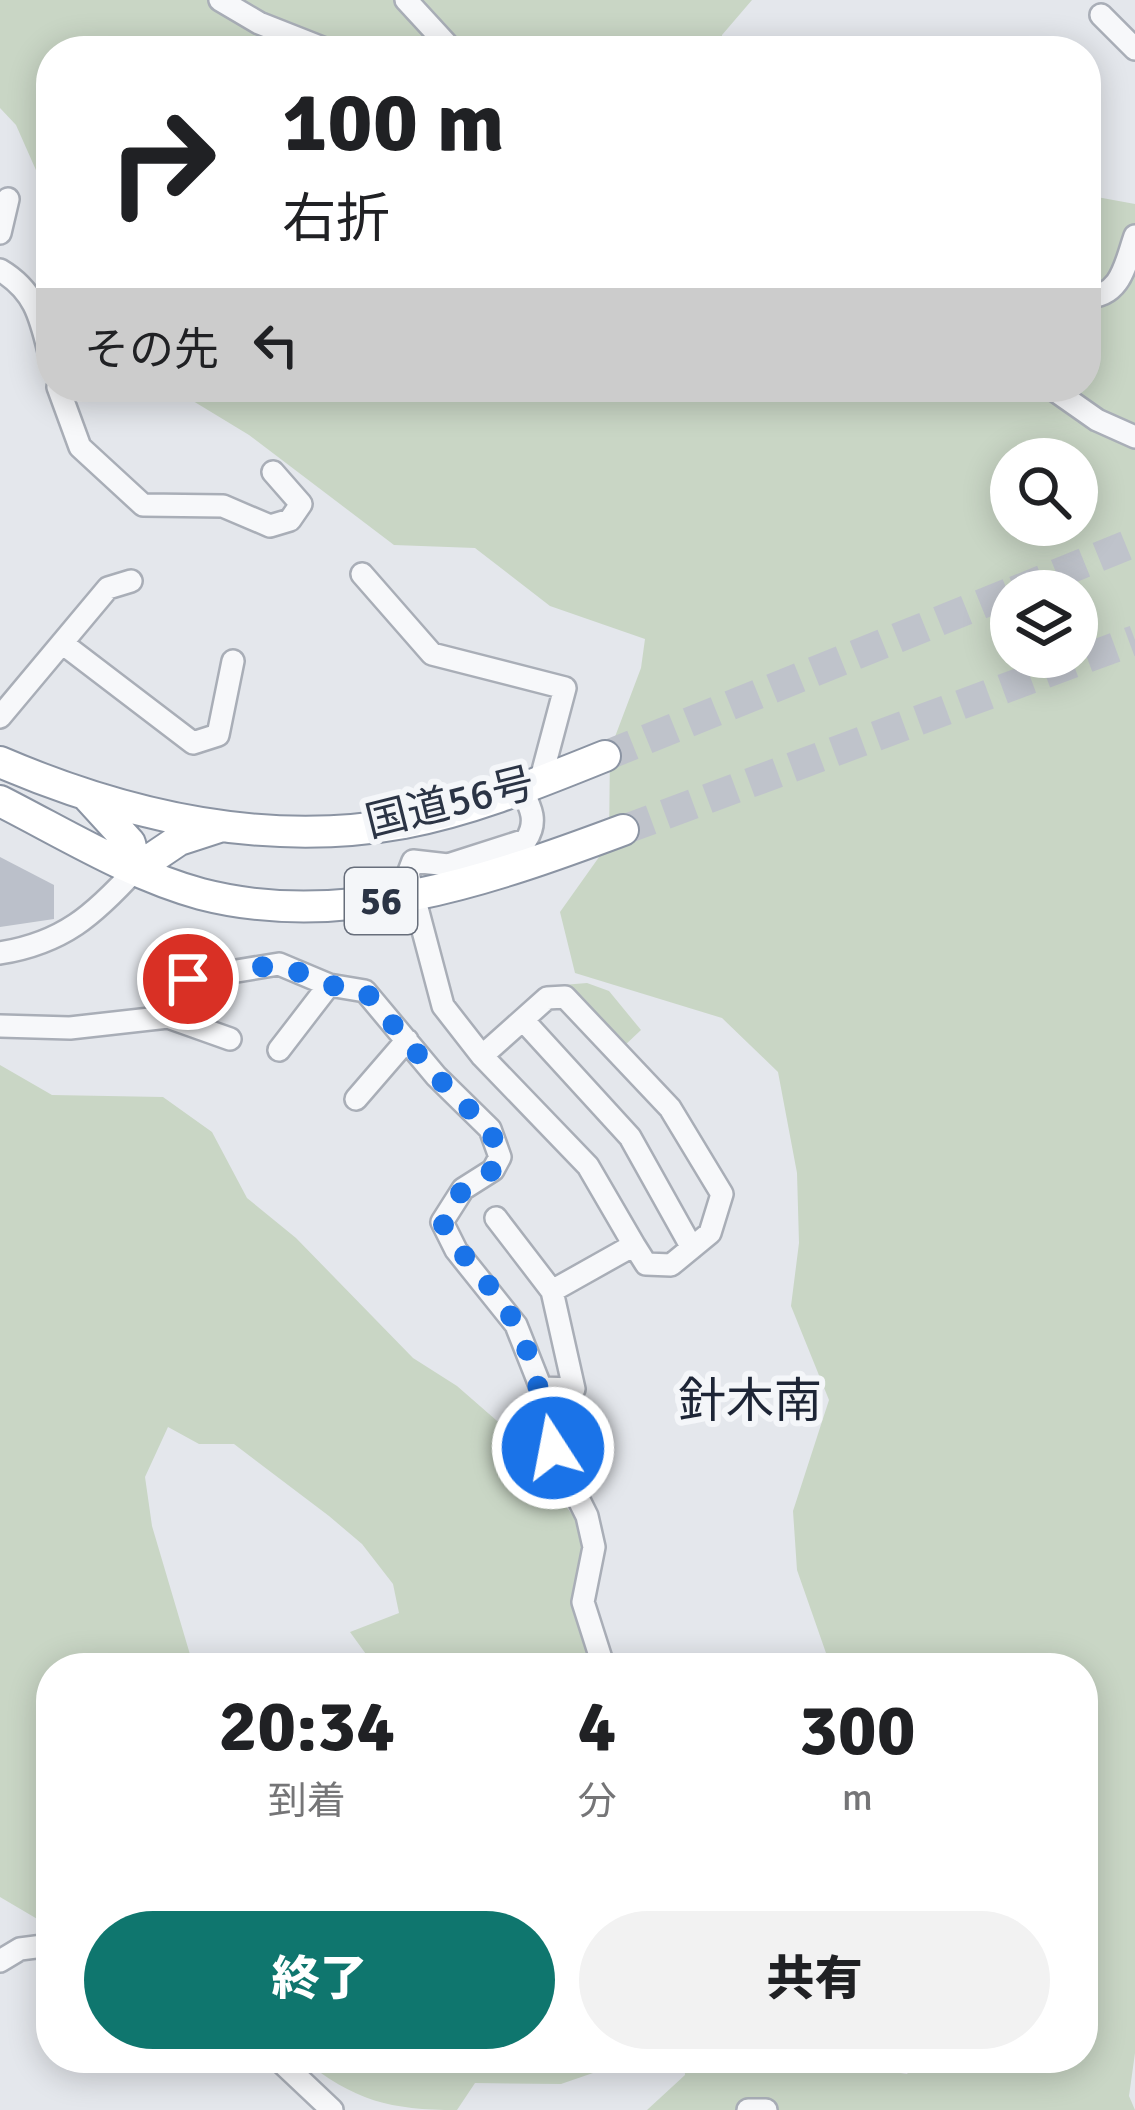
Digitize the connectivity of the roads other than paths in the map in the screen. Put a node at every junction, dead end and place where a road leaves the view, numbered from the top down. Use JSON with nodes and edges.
{"nodes":[{"id":1,"x":220,"y":0,"type":"edge"},
{"id":2,"x":406,"y":0,"type":"edge"},
{"id":3,"x":1101,"y":15,"type":"dead end"},
{"id":4,"x":292,"y":36,"type":"edge"},
{"id":5,"x":439,"y":36,"type":"edge"},
{"id":6,"x":1135,"y":49,"type":"edge"},
{"id":7,"x":8,"y":199,"type":"dead end"},
{"id":8,"x":0,"y":233,"type":"edge"},
{"id":9,"x":1135,"y":236,"type":"edge"},
{"id":10,"x":0,"y":270,"type":"edge"},
{"id":11,"x":1101,"y":296,"type":"edge"},
{"id":12,"x":36,"y":305,"type":"edge"},
{"id":13,"x":64,"y":402,"type":"edge"},
{"id":14,"x":1071,"y":402,"type":"edge"},
{"id":15,"x":1135,"y":437,"type":"edge"},
{"id":16,"x":273,"y":472,"type":"dead end"},
{"id":17,"x":362,"y":574,"type":"dead end"},
{"id":18,"x":131,"y":580,"type":"dead end"},
{"id":19,"x":62,"y":643,"type":"junction"},
{"id":20,"x":233,"y":661,"type":"dead end"},
{"id":21,"x":0,"y":717,"type":"edge"},
{"id":22,"x":605,"y":756,"type":"tunnel mouth"},
{"id":23,"x":0,"y":762,"type":"edge"},
{"id":24,"x":531,"y":786,"type":"junction"},
{"id":25,"x":88,"y":797,"type":"junction"},
{"id":26,"x":0,"y":801,"type":"edge"},
{"id":27,"x":219,"y":827,"type":"junction"},
{"id":28,"x":623,"y":830,"type":"tunnel mouth"},
{"id":29,"x":136,"y":869,"type":"junction"},
{"id":30,"x":414,"y":896,"type":"junction"},
{"id":31,"x":0,"y":952,"type":"edge"},
{"id":32,"x":329,"y":985,"type":"junction"},
{"id":33,"x":168,"y":1017,"type":"junction"},
{"id":34,"x":523,"y":1020,"type":"junction"},
{"id":35,"x":0,"y":1027,"type":"edge"},
{"id":36,"x":230,"y":1040,"type":"dead end"},
{"id":37,"x":407,"y":1040,"type":"junction"},
{"id":38,"x":279,"y":1050,"type":"dead end"},
{"id":39,"x":482,"y":1056,"type":"junction"},
{"id":40,"x":356,"y":1100,"type":"dead end"},
{"id":41,"x":496,"y":1218,"type":"dead end"},
{"id":42,"x":634,"y":1245,"type":"junction"},
{"id":43,"x":692,"y":1248,"type":"junction"},
{"id":44,"x":552,"y":1291,"type":"junction"},
{"id":45,"x":541,"y":1388,"type":"junction"},
{"id":46,"x":599,"y":1653,"type":"edge"},
{"id":47,"x":36,"y":1947,"type":"edge"},
{"id":48,"x":0,"y":1961,"type":"edge"},
{"id":49,"x":293,"y":2073,"type":"edge"},
{"id":50,"x":332,"y":2110,"type":"edge"},
{"id":51,"x":748,"y":2110,"type":"edge"},
{"id":52,"x":766,"y":2110,"type":"edge"}],
"edges":[{"from":1,"to":4,"type":"street"},
{"from":2,"to":5,"type":"street"},
{"from":3,"to":6,"type":"street"},
{"from":7,"to":8,"type":"street"},
{"from":9,"to":11,"type":"street"},
{"from":10,"to":12,"type":"street"},
{"from":13,"to":16,"type":"street"},
{"from":14,"to":15,"type":"street"},
{"from":17,"to":24,"type":"street"},
{"from":18,"to":19,"type":"street"},
{"from":19,"to":20,"type":"street"},
{"from":19,"to":21,"type":"street"},
{"from":22,"to":24,"type":"highway","name":"国道56号","number":"56"},
{"from":23,"to":25,"type":"highway","number":"56"},
{"from":24,"to":27,"type":"highway","name":"国道56号","number":"56"},
{"from":24,"to":30,"type":"street"},
{"from":25,"to":27,"type":"highway","number":"56"},
{"from":25,"to":29,"type":"highway"},
{"from":26,"to":29,"type":"highway","number":"56"},
{"from":27,"to":29,"type":"highway"},
{"from":28,"to":30,"type":"highway","name":"国道56号","number":"56"},
{"from":29,"to":30,"type":"highway","name":"国道56号","number":"56"},
{"from":29,"to":31,"type":"street"},
{"from":30,"to":39,"type":"street"},
{"from":32,"to":33,"type":"street"},
{"from":32,"to":37,"type":"street"},
{"from":32,"to":38,"type":"street"},
{"from":33,"to":35,"type":"street"},
{"from":33,"to":36,"type":"street"},
{"from":34,"to":39,"type":"street"},
{"from":34,"to":43,"type":"street"},
{"from":34,"to":43,"type":"street"},
{"from":37,"to":40,"type":"street"},
{"from":37,"to":45,"type":"street"},
{"from":39,"to":42,"type":"street"},
{"from":41,"to":44,"type":"street"},
{"from":42,"to":43,"type":"street"},
{"from":42,"to":44,"type":"street"},
{"from":44,"to":45,"type":"street"},
{"from":45,"to":46,"type":"street"},
{"from":47,"to":48,"type":"street"},
{"from":49,"to":50,"type":"street"},
{"from":51,"to":52,"type":"street"}]}
